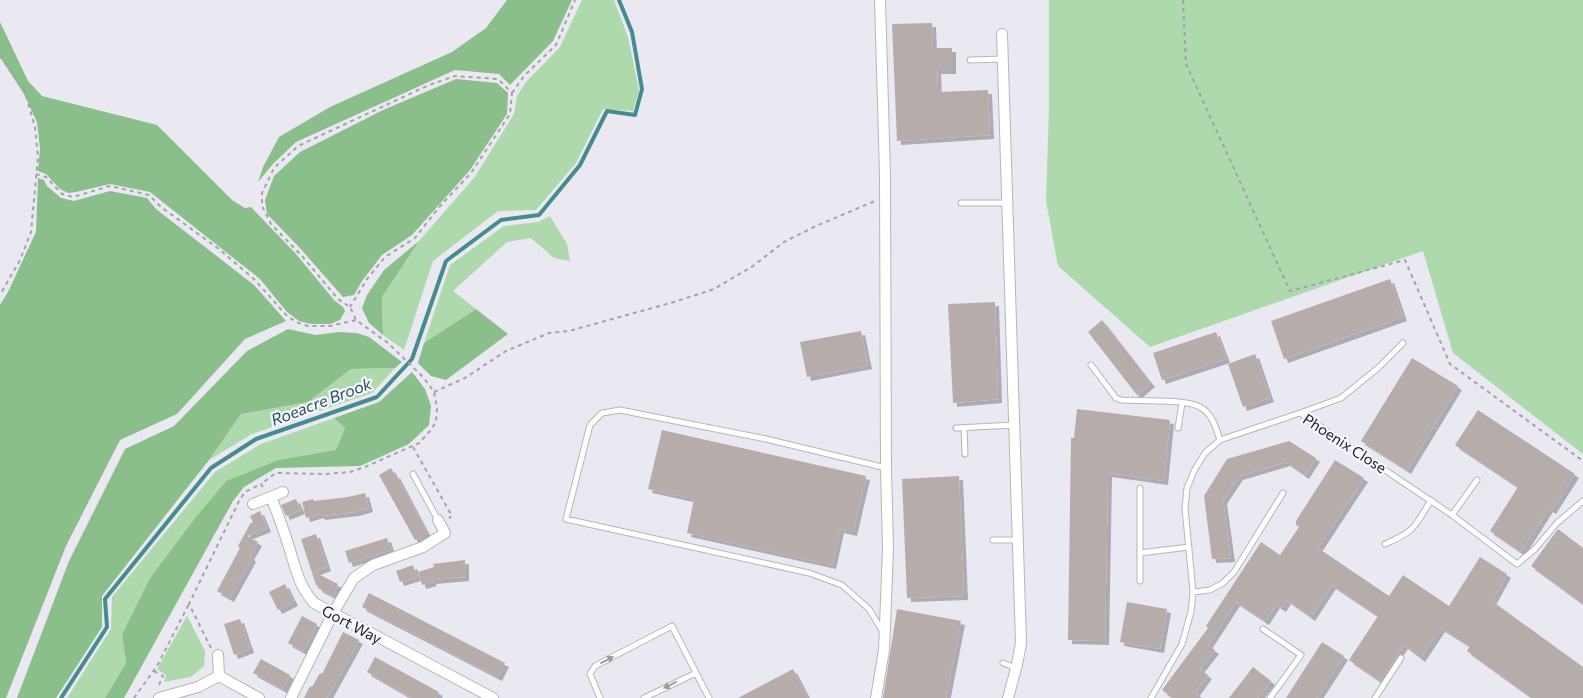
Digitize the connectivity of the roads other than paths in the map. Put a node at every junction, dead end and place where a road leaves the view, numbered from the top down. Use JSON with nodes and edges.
{"nodes":[{"id":1,"x":880,"y":0,"type":"edge"},
{"id":2,"x":1002,"y":34,"type":"dead end"},
{"id":3,"x":970,"y":60,"type":"dead end"},
{"id":4,"x":1003,"y":60,"type":"junction"},
{"id":5,"x":1008,"y":202,"type":"junction"},
{"id":6,"x":961,"y":203,"type":"dead end"},
{"id":7,"x":1403,"y":343,"type":"dead end"},
{"id":8,"x":1091,"y":365,"type":"dead end"},
{"id":9,"x":1182,"y":403,"type":"junction"},
{"id":10,"x":1300,"y":412,"type":"junction"},
{"id":11,"x":1014,"y":425,"type":"junction"},
{"id":12,"x":956,"y":428,"type":"dead end"},
{"id":13,"x":964,"y":428,"type":"junction"},
{"id":14,"x":1178,"y":428,"type":"dead end"},
{"id":15,"x":1220,"y":440,"type":"junction"},
{"id":16,"x":965,"y":454,"type":"dead end"},
{"id":17,"x":886,"y":468,"type":"junction"},
{"id":18,"x":413,"y":474,"type":"dead end"},
{"id":19,"x":1477,"y":480,"type":"dead end"},
{"id":20,"x":1140,"y":488,"type":"dead end"},
{"id":21,"x":283,"y":492,"type":"dead end"},
{"id":22,"x":1283,"y":493,"type":"dead end"},
{"id":23,"x":270,"y":497,"type":"junction"},
{"id":24,"x":1431,"y":500,"type":"junction"},
{"id":25,"x":1583,"y":500,"type":"edge"},
{"id":26,"x":253,"y":504,"type":"dead end"},
{"id":27,"x":1452,"y":514,"type":"junction"},
{"id":28,"x":439,"y":522,"type":"joint"},
{"id":29,"x":993,"y":540,"type":"dead end"},
{"id":30,"x":1018,"y":540,"type":"junction"},
{"id":31,"x":1385,"y":544,"type":"dead end"},
{"id":32,"x":1189,"y":547,"type":"junction"},
{"id":33,"x":1140,"y":554,"type":"junction"},
{"id":34,"x":1140,"y":581,"type":"dead end"},
{"id":35,"x":1193,"y":592,"type":"junction"},
{"id":36,"x":333,"y":614,"type":"junction"},
{"id":37,"x":1263,"y":629,"type":"dead end"},
{"id":38,"x":885,"y":635,"type":"junction"},
{"id":39,"x":218,"y":655,"type":"road end"},
{"id":40,"x":1401,"y":658,"type":"dead end"},
{"id":41,"x":1003,"y":663,"type":"dead end"},
{"id":42,"x":1016,"y":668,"type":"junction"},
{"id":43,"x":696,"y":673,"type":"junction"},
{"id":44,"x":219,"y":676,"type":"junction"},
{"id":45,"x":159,"y":698,"type":"edge"},
{"id":46,"x":259,"y":698,"type":"edge"},
{"id":47,"x":292,"y":698,"type":"edge"},
{"id":48,"x":493,"y":698,"type":"edge"},
{"id":49,"x":600,"y":698,"type":"edge"},
{"id":50,"x":644,"y":698,"type":"edge"},
{"id":51,"x":710,"y":698,"type":"edge"},
{"id":52,"x":876,"y":698,"type":"edge"},
{"id":53,"x":1008,"y":698,"type":"edge"},
{"id":54,"x":1151,"y":698,"type":"edge"},
{"id":55,"x":1270,"y":698,"type":"edge"},
{"id":56,"x":1376,"y":698,"type":"edge"}],
"edges":[{"from":1,"to":17,"type":"street"},
{"from":2,"to":4,"type":"street"},
{"from":3,"to":4,"type":"lane"},
{"from":4,"to":5,"type":"street"},
{"from":5,"to":6,"type":"lane"},
{"from":5,"to":11,"type":"street"},
{"from":7,"to":10,"type":"lane"},
{"from":8,"to":9,"type":"lane"},
{"from":9,"to":14,"type":"lane"},
{"from":9,"to":15,"type":"lane"},
{"from":10,"to":15,"type":"lane","name":"Phoenix Close"},
{"from":10,"to":24,"type":"lane","name":"Phoenix Close"},
{"from":11,"to":13,"type":"lane"},
{"from":11,"to":30,"type":"street"},
{"from":12,"to":13,"type":"lane"},
{"from":13,"to":16,"type":"lane"},
{"from":15,"to":32,"type":"lane","name":"Phoenix Close"},
{"from":17,"to":38,"type":"street"},
{"from":17,"to":38,"type":"lane"},
{"from":18,"to":28,"type":"lane"},
{"from":19,"to":27,"type":"lane"},
{"from":20,"to":33,"type":"lane"},
{"from":21,"to":23,"type":"street"},
{"from":22,"to":35,"type":"lane"},
{"from":23,"to":26,"type":"street"},
{"from":23,"to":36,"type":"street","name":"Gort Way"},
{"from":24,"to":27,"type":"lane","name":"Phoenix Close"},
{"from":24,"to":31,"type":"lane"},
{"from":25,"to":27,"type":"lane","name":"Phoenix Close"},
{"from":28,"to":36,"type":"street"},
{"from":29,"to":30,"type":"lane"},
{"from":30,"to":42,"type":"street"},
{"from":32,"to":33,"type":"lane"},
{"from":32,"to":35,"type":"lane","name":"Phoenix Close"},
{"from":33,"to":34,"type":"lane"},
{"from":35,"to":54,"type":"lane","name":"Phoenix Close"},
{"from":36,"to":47,"type":"street"},
{"from":36,"to":48,"type":"street","name":"Gort Way"},
{"from":37,"to":55,"type":"lane"},
{"from":38,"to":52,"type":"street"},
{"from":39,"to":44,"type":"street"},
{"from":40,"to":56,"type":"lane"},
{"from":41,"to":42,"type":"lane"},
{"from":42,"to":53,"type":"street"},
{"from":49,"to":43,"type":"lane","one_way":true},
{"from":43,"to":50,"type":"lane","one_way":true},
{"from":43,"to":51,"type":"lane"},
{"from":44,"to":45,"type":"street"},
{"from":44,"to":46,"type":"street"}]}
